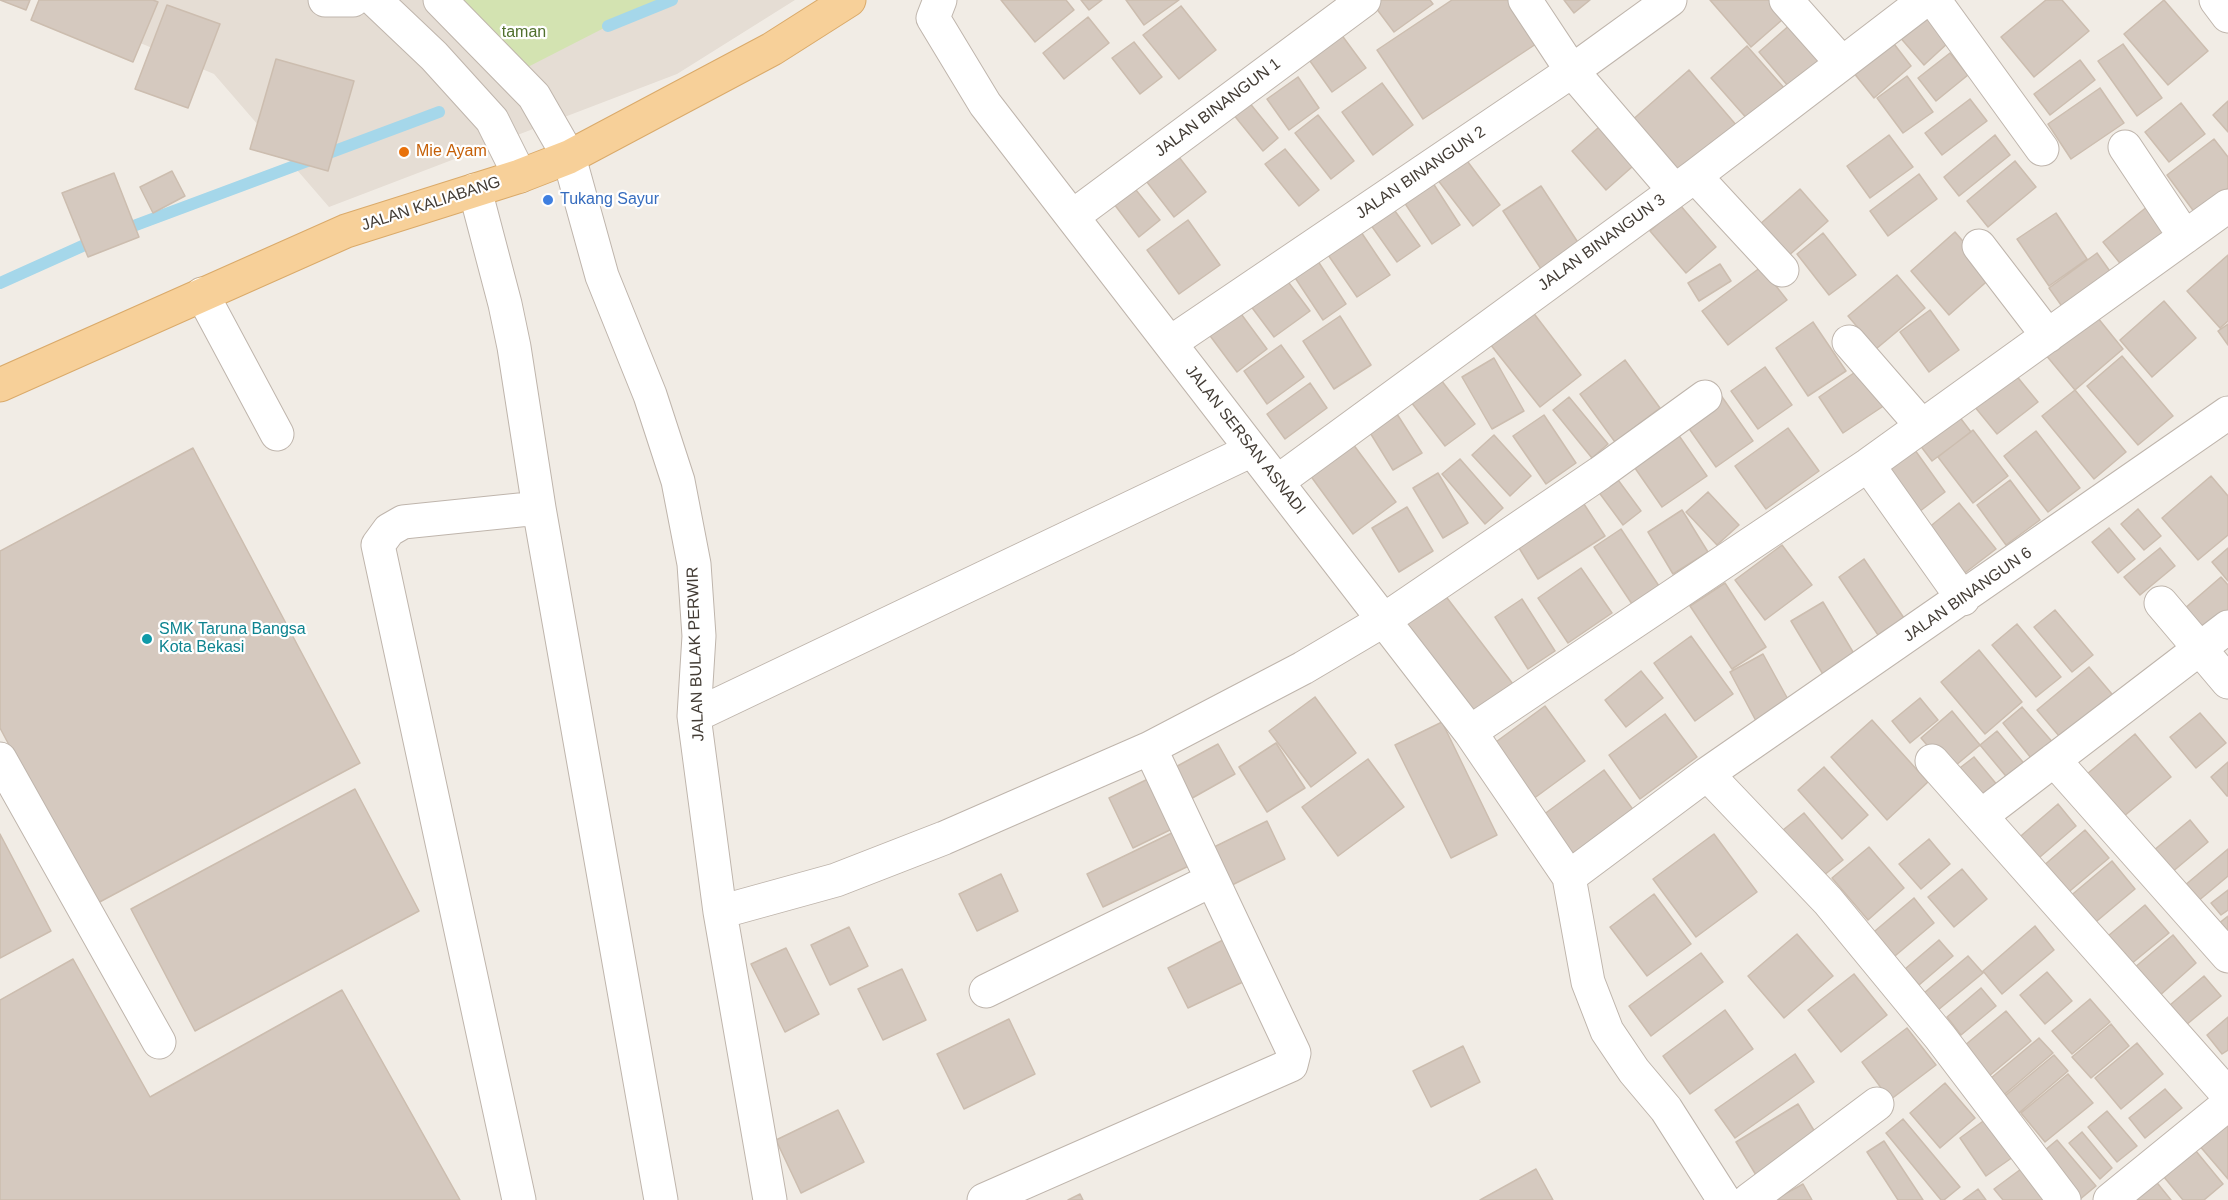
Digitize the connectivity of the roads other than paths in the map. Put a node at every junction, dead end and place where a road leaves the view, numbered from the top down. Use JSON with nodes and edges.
{"nodes":[{"id":1,"x":325,"y":0,"type":"edge"},
{"id":2,"x":353,"y":0,"type":"edge"},
{"id":3,"x":375,"y":0,"type":"edge"},
{"id":4,"x":440,"y":0,"type":"edge"},
{"id":5,"x":849,"y":0,"type":"edge"},
{"id":6,"x":940,"y":0,"type":"edge"},
{"id":7,"x":1364,"y":0,"type":"edge"},
{"id":8,"x":1525,"y":0,"type":"edge"},
{"id":9,"x":1670,"y":0,"type":"edge"},
{"id":10,"x":1786,"y":0,"type":"edge"},
{"id":11,"x":1925,"y":0,"type":"edge"},
{"id":12,"x":1934,"y":0,"type":"edge"},
{"id":13,"x":2216,"y":0,"type":"edge"},
{"id":14,"x":2228,"y":15,"type":"edge"},
{"id":15,"x":1842,"y":63,"type":"junction"},
{"id":16,"x":1572,"y":71,"type":"junction"},
{"id":17,"x":2125,"y":147,"type":"dead end"},
{"id":18,"x":2042,"y":149,"type":"dead end"},
{"id":19,"x":569,"y":157,"type":"junction"},
{"id":20,"x":520,"y":176,"type":"junction"},
{"id":21,"x":1685,"y":183,"type":"junction"},
{"id":22,"x":475,"y":190,"type":"junction"},
{"id":23,"x":2228,"y":206,"type":"edge"},
{"id":24,"x":1073,"y":216,"type":"junction"},
{"id":25,"x":2185,"y":237,"type":"junction"},
{"id":26,"x":1979,"y":246,"type":"dead end"},
{"id":27,"x":1782,"y":270,"type":"dead end"},
{"id":28,"x":202,"y":294,"type":"junction"},
{"id":29,"x":2048,"y":336,"type":"junction"},
{"id":30,"x":1849,"y":342,"type":"dead end"},
{"id":31,"x":1170,"y":343,"type":"junction"},
{"id":32,"x":0,"y":385,"type":"edge"},
{"id":33,"x":1705,"y":398,"type":"dead end"},
{"id":34,"x":2228,"y":413,"type":"edge"},
{"id":35,"x":1922,"y":426,"type":"junction"},
{"id":36,"x":278,"y":434,"type":"dead end"},
{"id":37,"x":1252,"y":450,"type":"junction"},
{"id":38,"x":1868,"y":465,"type":"junction"},
{"id":39,"x":1277,"y":482,"type":"junction"},
{"id":40,"x":539,"y":508,"type":"junction"},
{"id":41,"x":1963,"y":599,"type":"junction"},
{"id":42,"x":2161,"y":603,"type":"dead end"},
{"id":43,"x":1384,"y":620,"type":"junction"},
{"id":44,"x":2228,"y":627,"type":"edge"},
{"id":45,"x":2200,"y":649,"type":"junction"},
{"id":46,"x":2228,"y":682,"type":"edge"},
{"id":47,"x":694,"y":716,"type":"junction"},
{"id":48,"x":1470,"y":732,"type":"junction"},
{"id":49,"x":1150,"y":748,"type":"junction"},
{"id":50,"x":0,"y":759,"type":"edge"},
{"id":51,"x":2054,"y":760,"type":"junction"},
{"id":52,"x":1932,"y":761,"type":"dead end"},
{"id":53,"x":1707,"y":774,"type":"junction"},
{"id":54,"x":1981,"y":816,"type":"junction"},
{"id":55,"x":1569,"y":877,"type":"junction"},
{"id":56,"x":1212,"y":880,"type":"junction"},
{"id":57,"x":720,"y":912,"type":"junction"},
{"id":58,"x":2228,"y":956,"type":"edge"},
{"id":59,"x":986,"y":992,"type":"dead end"},
{"id":60,"x":159,"y":1042,"type":"dead end"},
{"id":61,"x":2228,"y":1095,"type":"edge"},
{"id":62,"x":1877,"y":1104,"type":"dead end"},
{"id":63,"x":2228,"y":1104,"type":"edge"},
{"id":64,"x":519,"y":1200,"type":"edge"},
{"id":65,"x":661,"y":1200,"type":"edge"},
{"id":66,"x":770,"y":1200,"type":"edge"},
{"id":67,"x":984,"y":1200,"type":"edge"},
{"id":68,"x":1724,"y":1200,"type":"edge"},
{"id":69,"x":1749,"y":1200,"type":"edge"},
{"id":70,"x":2064,"y":1200,"type":"edge"},
{"id":71,"x":2110,"y":1200,"type":"edge"}],
"edges":[{"from":1,"to":2,"type":"street"},
{"from":3,"to":20,"type":"street"},
{"from":4,"to":19,"type":"street","name":"JALAN BULAK PERWIR"},
{"from":5,"to":19,"type":"main road","name":"JALAN KALIABANG"},
{"from":6,"to":24,"type":"street","name":"JALAN SERSAN ASNADI"},
{"from":7,"to":24,"type":"street","name":"JALAN BINANGUN 1"},
{"from":8,"to":16,"type":"street"},
{"from":9,"to":16,"type":"street","name":"JALAN BINANGUN 2"},
{"from":10,"to":15,"type":"street"},
{"from":11,"to":15,"type":"street","name":"JALAN BINANGUN 3"},
{"from":12,"to":18,"type":"street"},
{"from":13,"to":14,"type":"street"},
{"from":15,"to":21,"type":"street","name":"JALAN BINANGUN 3"},
{"from":16,"to":21,"type":"street"},
{"from":16,"to":31,"type":"street","name":"JALAN BINANGUN 2"},
{"from":17,"to":25,"type":"street"},
{"from":19,"to":20,"type":"main road","name":"JALAN KALIABANG"},
{"from":19,"to":47,"type":"street","name":"JALAN BULAK PERWIR"},
{"from":20,"to":22,"type":"main road","name":"JALAN KALIABANG"},
{"from":21,"to":27,"type":"street"},
{"from":21,"to":39,"type":"street","name":"JALAN BINANGUN 3"},
{"from":22,"to":28,"type":"main road","name":"JALAN KALIABANG"},
{"from":22,"to":40,"type":"street"},
{"from":23,"to":25,"type":"street"},
{"from":24,"to":31,"type":"street","name":"JALAN SERSAN ASNADI"},
{"from":25,"to":29,"type":"street"},
{"from":26,"to":29,"type":"street"},
{"from":28,"to":32,"type":"main road","name":"JALAN KALIABANG"},
{"from":28,"to":36,"type":"street"},
{"from":29,"to":35,"type":"street"},
{"from":30,"to":35,"type":"street"},
{"from":31,"to":37,"type":"street","name":"JALAN SERSAN ASNADI"},
{"from":33,"to":43,"type":"street"},
{"from":34,"to":41,"type":"street","name":"JALAN BINANGUN 6"},
{"from":35,"to":38,"type":"street"},
{"from":37,"to":39,"type":"street","name":"JALAN SERSAN ASNADI"},
{"from":37,"to":47,"type":"street"},
{"from":38,"to":41,"type":"street"},
{"from":38,"to":48,"type":"street"},
{"from":39,"to":43,"type":"street","name":"JALAN SERSAN ASNADI"},
{"from":40,"to":64,"type":"street"},
{"from":40,"to":65,"type":"street"},
{"from":41,"to":53,"type":"street","name":"JALAN BINANGUN 6"},
{"from":42,"to":45,"type":"street"},
{"from":43,"to":48,"type":"street","name":"JALAN SERSAN ASNADI"},
{"from":43,"to":49,"type":"street"},
{"from":44,"to":45,"type":"street"},
{"from":45,"to":46,"type":"street"},
{"from":45,"to":51,"type":"street"},
{"from":47,"to":57,"type":"street","name":"JALAN BULAK PERWIR"},
{"from":48,"to":55,"type":"street","name":"JALAN SERSAN ASNADI"},
{"from":49,"to":56,"type":"street"},
{"from":49,"to":57,"type":"street"},
{"from":50,"to":60,"type":"street"},
{"from":51,"to":54,"type":"street"},
{"from":51,"to":58,"type":"street"},
{"from":52,"to":54,"type":"street"},
{"from":53,"to":55,"type":"street","name":"JALAN BINANGUN 6"},
{"from":53,"to":70,"type":"street"},
{"from":54,"to":61,"type":"street"},
{"from":55,"to":68,"type":"street"},
{"from":56,"to":59,"type":"street"},
{"from":56,"to":67,"type":"street"},
{"from":57,"to":66,"type":"street","name":"JALAN BULAK PERWIR"},
{"from":62,"to":69,"type":"street"},
{"from":63,"to":71,"type":"street"}]}
